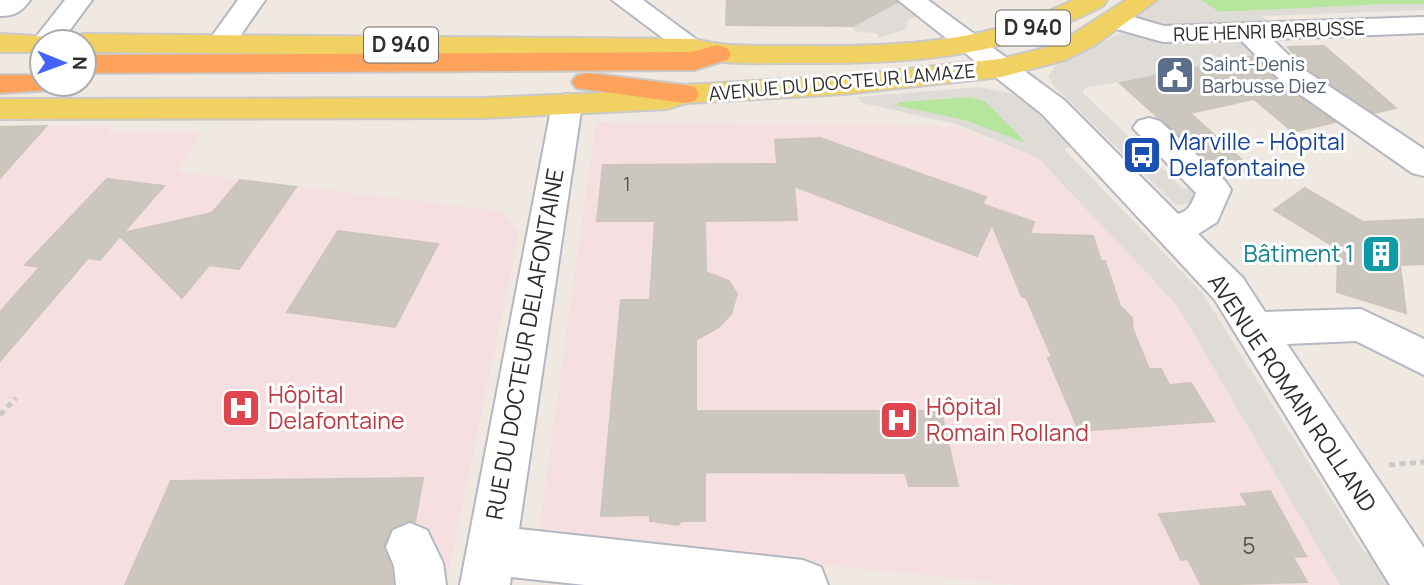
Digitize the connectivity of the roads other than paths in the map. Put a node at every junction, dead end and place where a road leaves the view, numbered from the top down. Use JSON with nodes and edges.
{"nodes":[{"id":1,"x":17,"y":0,"type":"edge"},
{"id":2,"x":79,"y":0,"type":"edge"},
{"id":3,"x":625,"y":0,"type":"edge"},
{"id":4,"x":911,"y":0,"type":"edge"},
{"id":5,"x":1094,"y":0,"type":"edge"},
{"id":6,"x":1144,"y":0,"type":"edge"},
{"id":7,"x":247,"y":7,"type":"edge"},
{"id":8,"x":0,"y":8,"type":"edge"},
{"id":9,"x":1116,"y":20,"type":"junction"},
{"id":10,"x":1424,"y":25,"type":"edge"},
{"id":11,"x":56,"y":28,"type":"edge"},
{"id":12,"x":1249,"y":32,"type":"junction"},
{"id":13,"x":0,"y":43,"type":"edge"},
{"id":14,"x":28,"y":43,"type":"edge"},
{"id":15,"x":98,"y":43,"type":"edge"},
{"id":16,"x":221,"y":43,"type":"junction"},
{"id":17,"x":969,"y":43,"type":"junction"},
{"id":18,"x":706,"y":51,"type":"junction"},
{"id":19,"x":0,"y":65,"type":"edge"},
{"id":20,"x":28,"y":65,"type":"edge"},
{"id":21,"x":98,"y":65,"type":"edge"},
{"id":22,"x":1001,"y":68,"type":"junction"},
{"id":23,"x":98,"y":83,"type":"edge"},
{"id":24,"x":0,"y":84,"type":"edge"},
{"id":25,"x":28,"y":84,"type":"edge"},
{"id":26,"x":684,"y":94,"type":"junction"},
{"id":27,"x":567,"y":104,"type":"junction"},
{"id":28,"x":0,"y":109,"type":"edge"},
{"id":29,"x":1149,"y":128,"type":"dead end"},
{"id":30,"x":1424,"y":165,"type":"edge"},
{"id":31,"x":1171,"y":228,"type":"junction"},
{"id":32,"x":1254,"y":329,"type":"junction"},
{"id":33,"x":1424,"y":358,"type":"edge"},
{"id":34,"x":487,"y":567,"type":"edge"},
{"id":35,"x":803,"y":585,"type":"edge"},
{"id":36,"x":1419,"y":585,"type":"edge"}],
"edges":[{"from":1,"to":8,"type":"street"},
{"from":2,"to":11,"type":"street"},
{"from":3,"to":18,"type":"street"},
{"from":4,"to":17,"type":"street","name":"AVENUE ROMAIN ROLLAND"},
{"from":5,"to":17,"type":"main road","number":"D 940"},
{"from":6,"to":9,"type":"main road","number":"D 940"},
{"from":7,"to":16,"type":"street"},
{"from":9,"to":12,"type":"street","name":"RUE HENRI BARBUSSE"},
{"from":9,"to":22,"type":"main road","number":"D 940"},
{"from":10,"to":12,"type":"street","name":"RUE HENRI BARBUSSE"},
{"from":12,"to":30,"type":"street"},
{"from":13,"to":14,"type":"main road"},
{"from":15,"to":16,"type":"main road","number":"D 940"},
{"from":16,"to":18,"type":"main road","number":"D 940"},
{"from":17,"to":18,"type":"main road","name":"AVENUE DU DOCTEUR LAMAZE","number":"D 940"},
{"from":17,"to":22,"type":"street","name":"AVENUE ROMAIN ROLLAND"},
{"from":18,"to":21,"type":"highway"},
{"from":19,"to":20,"type":"highway"},
{"from":22,"to":26,"type":"main road","name":"AVENUE DU DOCTEUR LAMAZE","number":"D 940"},
{"from":22,"to":31,"type":"street","name":"AVENUE ROMAIN ROLLAND"},
{"from":23,"to":26,"type":"highway"},
{"from":24,"to":25,"type":"highway"},
{"from":26,"to":27,"type":"main road","number":"D 940"},
{"from":27,"to":28,"type":"main road","number":"D 940"},
{"from":27,"to":34,"type":"street","name":"RUE DU DOCTEUR DELAFONTAINE"},
{"from":29,"to":31,"type":"street"},
{"from":31,"to":32,"type":"street","name":"AVENUE ROMAIN ROLLAND"},
{"from":32,"to":33,"type":"street"},
{"from":32,"to":36,"type":"street","name":"AVENUE ROMAIN ROLLAND"},
{"from":34,"to":35,"type":"street"}]}
